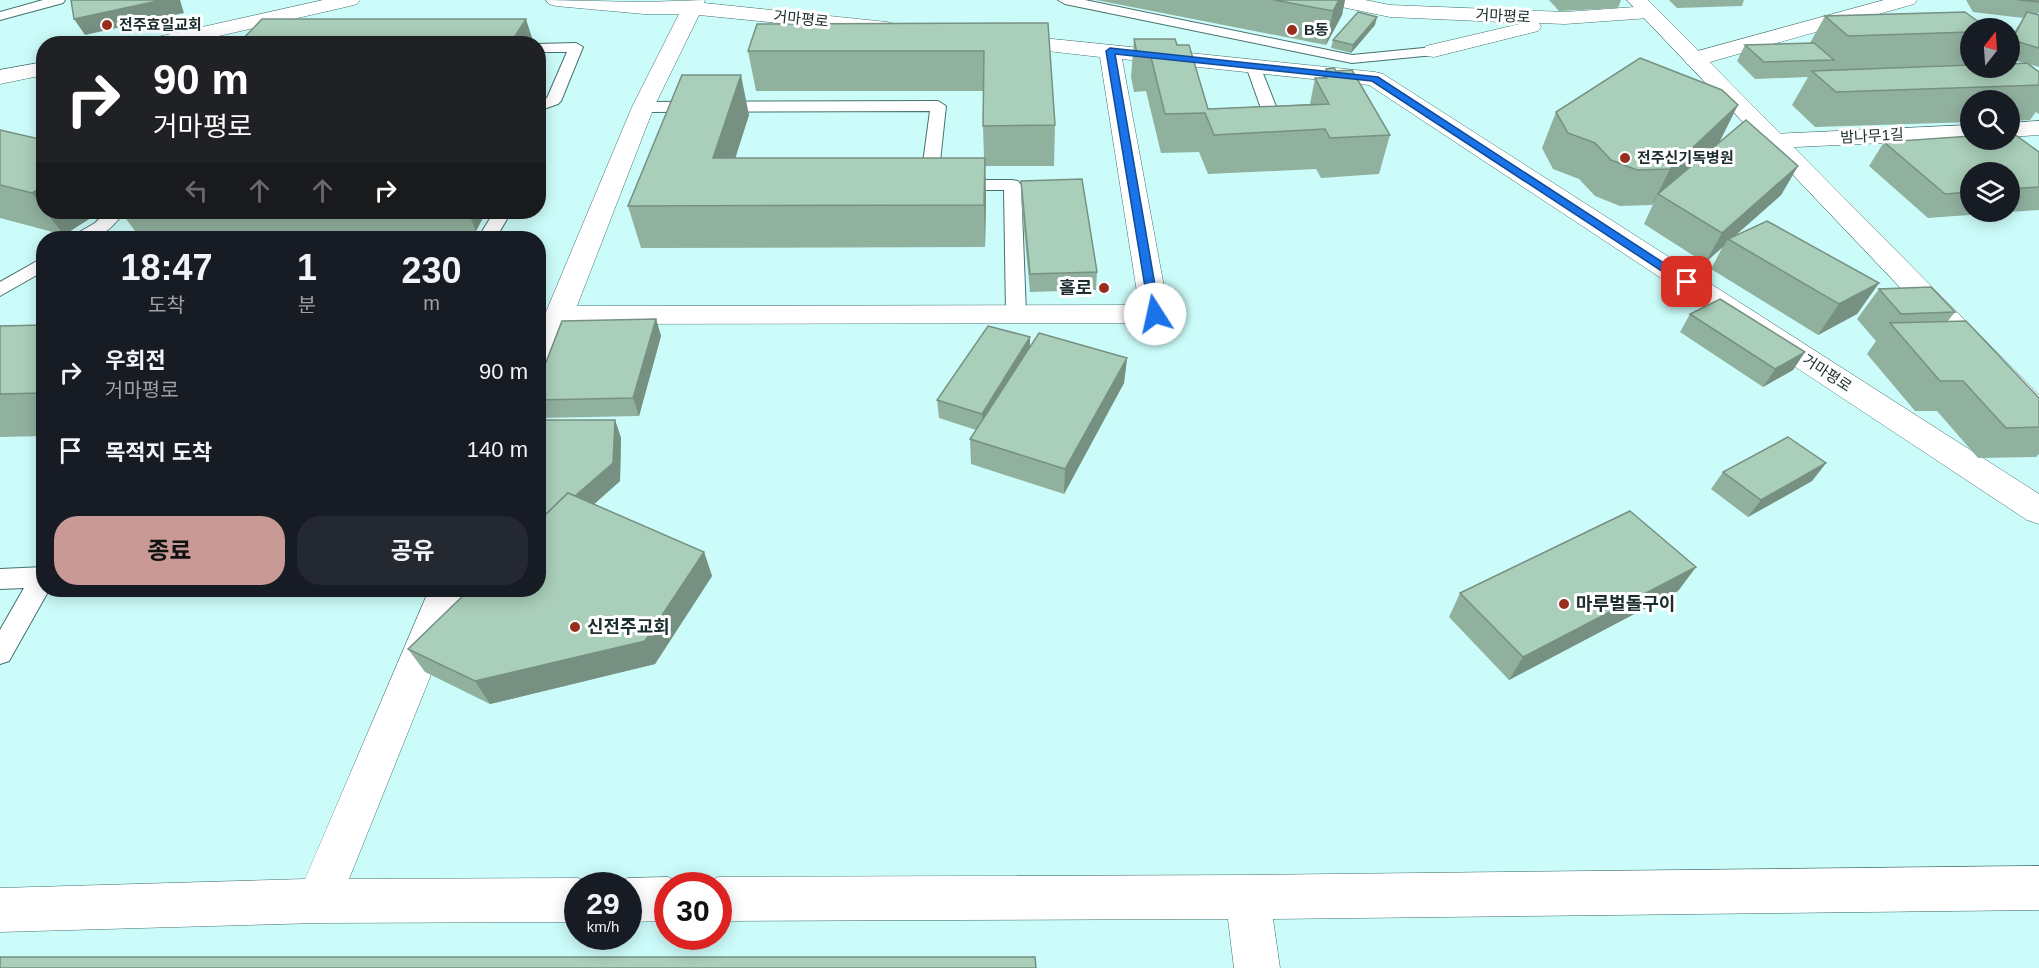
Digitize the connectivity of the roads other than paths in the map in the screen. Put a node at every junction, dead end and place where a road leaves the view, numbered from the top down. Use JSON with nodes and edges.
{"nodes":[{"id":1,"x":58,"y":0,"type":"edge"},
{"id":2,"x":350,"y":0,"type":"edge"},
{"id":3,"x":556,"y":0,"type":"edge"},
{"id":4,"x":1065,"y":0,"type":"edge"},
{"id":5,"x":1334,"y":0,"type":"edge"},
{"id":6,"x":1907,"y":0,"type":"edge"},
{"id":7,"x":1880,"y":3,"type":"edge"},
{"id":8,"x":693,"y":4,"type":"edge"},
{"id":9,"x":1643,"y":6,"type":"edge"},
{"id":10,"x":313,"y":8,"type":"junction"},
{"id":11,"x":0,"y":16,"type":"edge"},
{"id":12,"x":1565,"y":18,"type":"junction"},
{"id":13,"x":297,"y":26,"type":"edge"},
{"id":14,"x":913,"y":31,"type":"edge"},
{"id":15,"x":189,"y":36,"type":"edge"},
{"id":16,"x":982,"y":38,"type":"edge"},
{"id":17,"x":546,"y":48,"type":"edge"},
{"id":18,"x":1110,"y":51,"type":"junction"},
{"id":19,"x":1434,"y":51,"type":"joint"},
{"id":20,"x":1695,"y":59,"type":"junction"},
{"id":21,"x":1253,"y":66,"type":"junction"},
{"id":22,"x":36,"y":70,"type":"edge"},
{"id":23,"x":0,"y":77,"type":"edge"},
{"id":24,"x":546,"y":103,"type":"edge"},
{"id":25,"x":643,"y":107,"type":"junction"},
{"id":26,"x":1271,"y":114,"type":"edge"},
{"id":27,"x":2039,"y":128,"type":"edge"},
{"id":28,"x":2020,"y":129,"type":"edge"},
{"id":29,"x":1960,"y":133,"type":"edge"},
{"id":30,"x":1774,"y":141,"type":"junction"},
{"id":31,"x":108,"y":219,"type":"edge"},
{"id":32,"x":94,"y":231,"type":"edge"},
{"id":33,"x":36,"y":268,"type":"edge"},
{"id":34,"x":0,"y":290,"type":"edge"},
{"id":35,"x":1016,"y":314,"type":"junction"},
{"id":36,"x":560,"y":315,"type":"junction"},
{"id":37,"x":546,"y":349,"type":"edge"},
{"id":38,"x":2039,"y":414,"type":"edge"},
{"id":39,"x":2039,"y":511,"type":"edge"},
{"id":40,"x":36,"y":577,"type":"edge"},
{"id":41,"x":0,"y":579,"type":"edge"},
{"id":42,"x":36,"y":589,"type":"edge"},
{"id":43,"x":444,"y":597,"type":"edge"},
{"id":44,"x":0,"y":653,"type":"edge"},
{"id":45,"x":2039,"y":888,"type":"edge"},
{"id":46,"x":1248,"y":897,"type":"junction"},
{"id":47,"x":732,"y":899,"type":"edge"},
{"id":48,"x":564,"y":900,"type":"edge"},
{"id":49,"x":318,"y":901,"type":"junction"},
{"id":50,"x":0,"y":910,"type":"edge"},
{"id":51,"x":1257,"y":968,"type":"edge"}],
"edges":[{"from":1,"to":11,"type":"lane"},
{"from":2,"to":10,"type":"street"},
{"from":3,"to":8,"type":"street","name":"거마평로"},
{"from":4,"to":19,"type":"lane"},
{"from":5,"to":12,"type":"street","name":"거마평로"},
{"from":6,"to":7,"type":"street"},
{"from":7,"to":20,"type":"street"},
{"from":8,"to":14,"type":"street","name":"거마평로"},
{"from":8,"to":25,"type":"street"},
{"from":9,"to":12,"type":"street","name":"거마평로"},
{"from":9,"to":20,"type":"street","name":"거마평로"},
{"from":10,"to":13,"type":"lane"},
{"from":10,"to":15,"type":"street"},
{"from":12,"to":19,"type":"street","name":"거마평로"},
{"from":16,"to":18,"type":"street","name":"거마평로"},
{"from":17,"to":24,"type":"lane"},
{"from":18,"to":21,"type":"street","name":"거마평로"},
{"from":18,"to":35,"type":"street"},
{"from":20,"to":30,"type":"street","name":"거마평로"},
{"from":21,"to":26,"type":"lane"},
{"from":21,"to":39,"type":"street","name":"거마평로"},
{"from":22,"to":23,"type":"street"},
{"from":25,"to":35,"type":"lane"},
{"from":25,"to":36,"type":"street"},
{"from":27,"to":28,"type":"street"},
{"from":29,"to":30,"type":"street","name":"밤나무1길"},
{"from":30,"to":38,"type":"street","name":"거마평로"},
{"from":31,"to":32,"type":"lane"},
{"from":33,"to":34,"type":"lane"},
{"from":35,"to":36,"type":"street"},
{"from":36,"to":37,"type":"street"},
{"from":40,"to":41,"type":"lane"},
{"from":42,"to":44,"type":"lane"},
{"from":43,"to":49,"type":"street"},
{"from":45,"to":46,"type":"street"},
{"from":46,"to":47,"type":"street"},
{"from":46,"to":51,"type":"street"},
{"from":48,"to":49,"type":"street"},
{"from":49,"to":50,"type":"street"}]}
